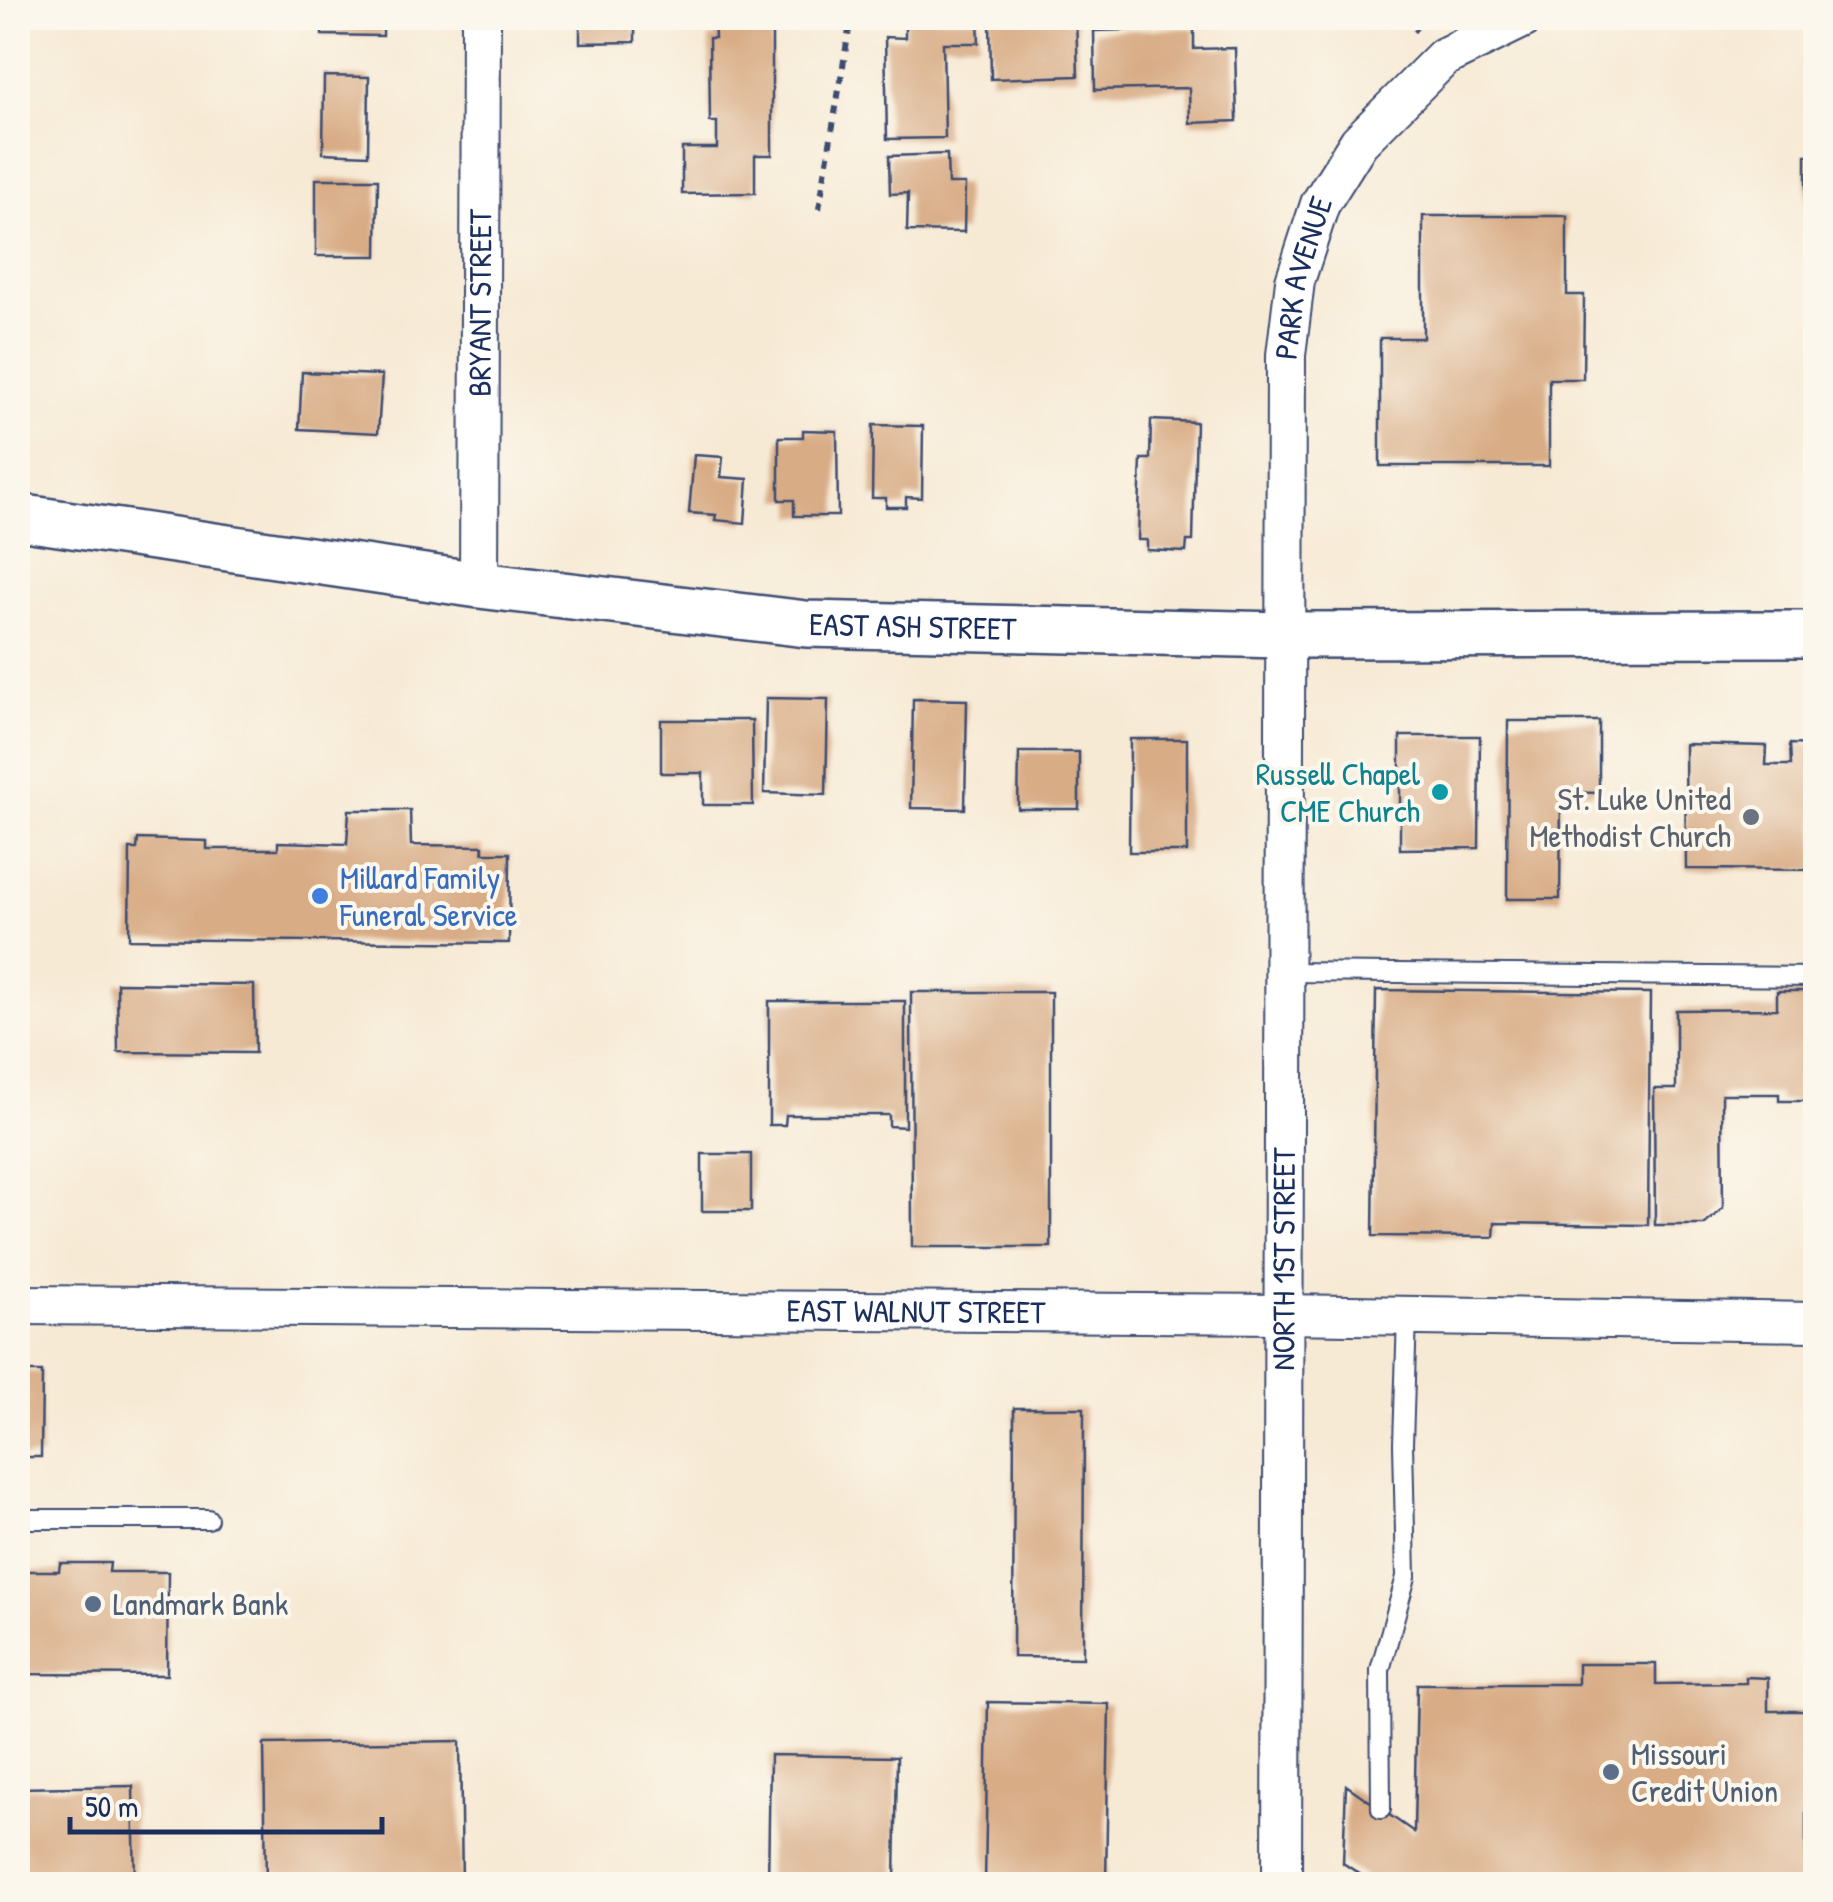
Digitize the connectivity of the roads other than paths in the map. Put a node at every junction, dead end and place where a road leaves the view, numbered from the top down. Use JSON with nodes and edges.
{"nodes":[{"id":1,"x":482,"y":18,"type":"edge"},
{"id":2,"x":1524,"y":18,"type":"edge"},
{"id":3,"x":18,"y":517,"type":"edge"},
{"id":4,"x":479,"y":586,"type":"junction"},
{"id":5,"x":1287,"y":634,"type":"junction"},
{"id":6,"x":1816,"y":634,"type":"edge"},
{"id":7,"x":1285,"y":972,"type":"junction"},
{"id":8,"x":1816,"y":977,"type":"edge"},
{"id":9,"x":18,"y":1305,"type":"edge"},
{"id":10,"x":1282,"y":1314,"type":"junction"},
{"id":11,"x":1407,"y":1316,"type":"junction"},
{"id":12,"x":1816,"y":1322,"type":"edge"},
{"id":13,"x":18,"y":1519,"type":"edge"},
{"id":14,"x":208,"y":1519,"type":"dead end"},
{"id":15,"x":1381,"y":1808,"type":"dead end"},
{"id":16,"x":1282,"y":1884,"type":"edge"}],
"edges":[{"from":1,"to":4,"type":"street","name":"BRYANT STREET"},
{"from":2,"to":5,"type":"street","name":"PARK AVENUE"},
{"from":3,"to":4,"type":"street","name":"EAST ASH STREET"},
{"from":4,"to":5,"type":"street","name":"EAST ASH STREET"},
{"from":5,"to":6,"type":"street","name":"EAST ASH STREET"},
{"from":5,"to":7,"type":"street","name":"NORTH 1ST STREET"},
{"from":7,"to":8,"type":"lane"},
{"from":7,"to":10,"type":"street","name":"NORTH 1ST STREET"},
{"from":9,"to":10,"type":"street","name":"EAST WALNUT STREET"},
{"from":10,"to":11,"type":"street","name":"EAST WALNUT STREET"},
{"from":10,"to":16,"type":"street","name":"NORTH 1ST STREET"},
{"from":11,"to":12,"type":"street","name":"EAST WALNUT STREET"},
{"from":11,"to":15,"type":"lane"},
{"from":13,"to":14,"type":"lane"}]}
